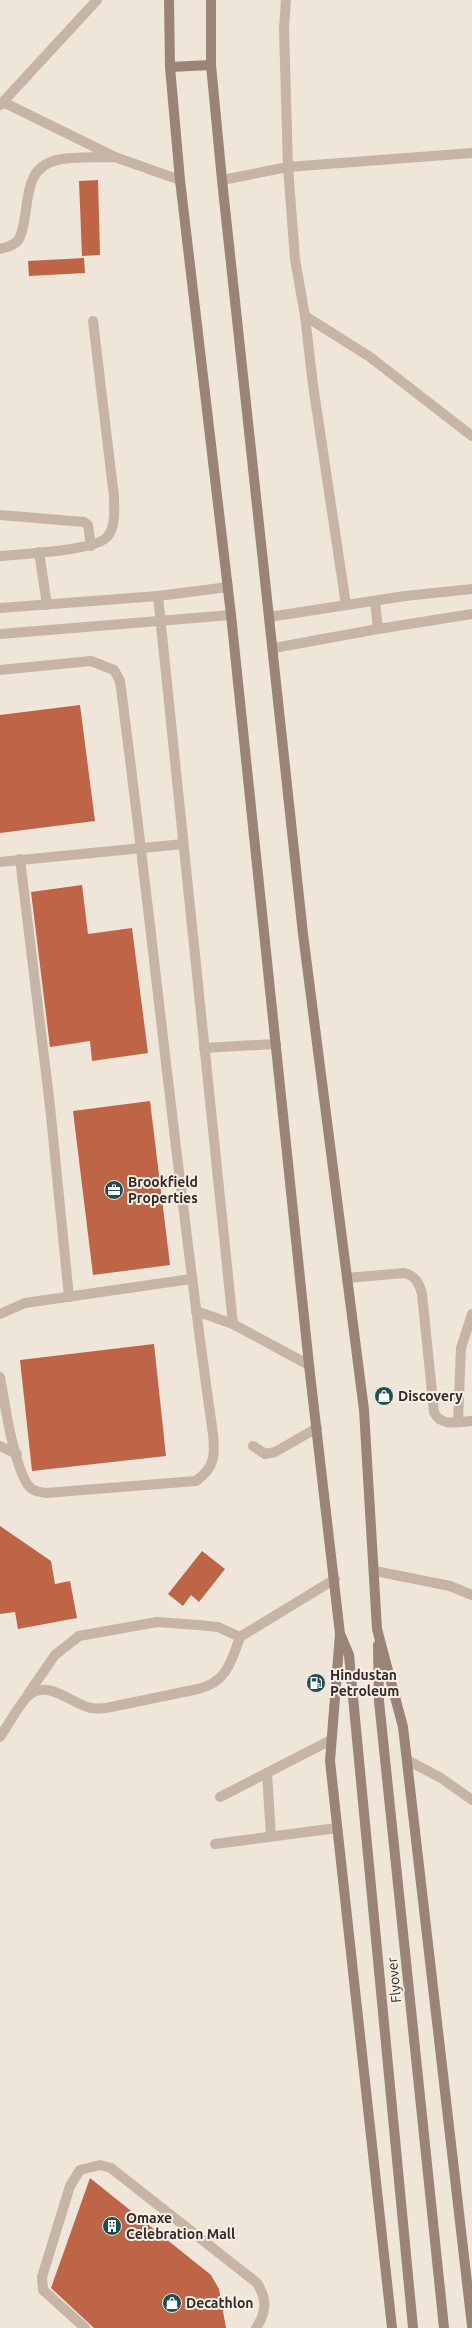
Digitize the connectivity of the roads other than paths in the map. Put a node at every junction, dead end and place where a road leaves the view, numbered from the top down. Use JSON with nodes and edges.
{"nodes":[{"id":1,"x":97,"y":0,"type":"edge"},
{"id":2,"x":169,"y":0,"type":"edge"},
{"id":3,"x":212,"y":0,"type":"edge"},
{"id":4,"x":286,"y":0,"type":"edge"},
{"id":5,"x":211,"y":65,"type":"junction"},
{"id":6,"x":170,"y":67,"type":"junction"},
{"id":7,"x":1,"y":104,"type":"edge"},
{"id":8,"x":472,"y":153,"type":"edge"},
{"id":9,"x":115,"y":157,"type":"junction"},
{"id":10,"x":288,"y":167,"type":"junction"},
{"id":11,"x":180,"y":180,"type":"junction"},
{"id":12,"x":222,"y":180,"type":"junction"},
{"id":13,"x":0,"y":249,"type":"edge"},
{"id":14,"x":305,"y":316,"type":"junction"},
{"id":15,"x":93,"y":321,"type":"dead end"},
{"id":16,"x":472,"y":436,"type":"edge"},
{"id":17,"x":0,"y":515,"type":"edge"},
{"id":18,"x":91,"y":546,"type":"junction"},
{"id":19,"x":39,"y":552,"type":"junction"},
{"id":20,"x":0,"y":556,"type":"edge"},
{"id":21,"x":228,"y":588,"type":"junction"},
{"id":22,"x":472,"y":589,"type":"edge"},
{"id":23,"x":158,"y":596,"type":"junction"},
{"id":24,"x":375,"y":601,"type":"junction"},
{"id":25,"x":46,"y":605,"type":"junction"},
{"id":26,"x":346,"y":605,"type":"junction"},
{"id":27,"x":0,"y":608,"type":"edge"},
{"id":28,"x":472,"y":614,"type":"edge"},
{"id":29,"x":231,"y":615,"type":"junction"},
{"id":30,"x":269,"y":616,"type":"junction"},
{"id":31,"x":159,"y":621,"type":"junction"},
{"id":32,"x":378,"y":629,"type":"junction"},
{"id":33,"x":0,"y":634,"type":"edge"},
{"id":34,"x":274,"y":648,"type":"junction"},
{"id":35,"x":0,"y":670,"type":"edge"},
{"id":36,"x":183,"y":844,"type":"junction"},
{"id":37,"x":142,"y":847,"type":"junction"},
{"id":38,"x":20,"y":858,"type":"junction"},
{"id":39,"x":0,"y":862,"type":"edge"},
{"id":40,"x":276,"y":1044,"type":"junction"},
{"id":41,"x":204,"y":1048,"type":"junction"},
{"id":42,"x":347,"y":1278,"type":"junction"},
{"id":43,"x":191,"y":1279,"type":"junction"},
{"id":44,"x":69,"y":1297,"type":"junction"},
{"id":45,"x":196,"y":1311,"type":"junction"},
{"id":46,"x":0,"y":1314,"type":"edge"},
{"id":47,"x":472,"y":1314,"type":"edge"},
{"id":48,"x":233,"y":1324,"type":"junction"},
{"id":49,"x":309,"y":1365,"type":"junction"},
{"id":50,"x":0,"y":1377,"type":"edge"},
{"id":51,"x":472,"y":1421,"type":"edge"},
{"id":52,"x":458,"y":1422,"type":"junction"},
{"id":53,"x":317,"y":1428,"type":"junction"},
{"id":54,"x":0,"y":1446,"type":"edge"},
{"id":55,"x":253,"y":1446,"type":"dead end"},
{"id":56,"x":17,"y":1454,"type":"junction"},
{"id":57,"x":375,"y":1571,"type":"junction"},
{"id":58,"x":335,"y":1579,"type":"junction"},
{"id":59,"x":472,"y":1595,"type":"edge"},
{"id":60,"x":377,"y":1629,"type":"junction"},
{"id":61,"x":340,"y":1634,"type":"junction"},
{"id":62,"x":240,"y":1637,"type":"junction"},
{"id":63,"x":27,"y":1696,"type":"junction"},
{"id":64,"x":0,"y":1737,"type":"edge"},
{"id":65,"x":331,"y":1740,"type":"junction"},
{"id":66,"x":407,"y":1760,"type":"junction"},
{"id":67,"x":267,"y":1773,"type":"junction"},
{"id":68,"x":220,"y":1798,"type":"dead end"},
{"id":69,"x":472,"y":1800,"type":"edge"},
{"id":70,"x":337,"y":1828,"type":"junction"},
{"id":71,"x":271,"y":1837,"type":"junction"},
{"id":72,"x":215,"y":1844,"type":"dead end"},
{"id":73,"x":472,"y":2326,"type":"edge"},
{"id":74,"x":85,"y":2328,"type":"edge"},
{"id":75,"x":256,"y":2328,"type":"edge"},
{"id":76,"x":392,"y":2328,"type":"edge"},
{"id":77,"x":413,"y":2328,"type":"edge"},
{"id":78,"x":444,"y":2328,"type":"edge"}],
"edges":[{"from":1,"to":7,"type":"street"},
{"from":2,"to":6,"type":"main road"},
{"from":3,"to":5,"type":"main road"},
{"from":4,"to":10,"type":"street"},
{"from":5,"to":6,"type":"main road"},
{"from":5,"to":12,"type":"main road"},
{"from":6,"to":11,"type":"main road"},
{"from":7,"to":9,"type":"street"},
{"from":8,"to":10,"type":"street"},
{"from":9,"to":11,"type":"street"},
{"from":9,"to":13,"type":"street"},
{"from":10,"to":12,"type":"street"},
{"from":10,"to":14,"type":"street"},
{"from":11,"to":21,"type":"main road"},
{"from":12,"to":30,"type":"main road"},
{"from":14,"to":16,"type":"street"},
{"from":14,"to":26,"type":"street"},
{"from":15,"to":18,"type":"street"},
{"from":17,"to":18,"type":"street"},
{"from":18,"to":19,"type":"street"},
{"from":19,"to":20,"type":"street"},
{"from":19,"to":25,"type":"street"},
{"from":21,"to":23,"type":"street"},
{"from":21,"to":29,"type":"main road"},
{"from":22,"to":24,"type":"street"},
{"from":23,"to":25,"type":"street"},
{"from":23,"to":31,"type":"street"},
{"from":24,"to":26,"type":"street"},
{"from":24,"to":32,"type":"street"},
{"from":25,"to":27,"type":"street"},
{"from":26,"to":30,"type":"street"},
{"from":28,"to":32,"type":"street"},
{"from":29,"to":31,"type":"street"},
{"from":29,"to":40,"type":"main road"},
{"from":30,"to":34,"type":"main road"},
{"from":31,"to":33,"type":"street"},
{"from":31,"to":36,"type":"street"},
{"from":32,"to":34,"type":"street"},
{"from":34,"to":42,"type":"main road"},
{"from":35,"to":37,"type":"street"},
{"from":36,"to":37,"type":"street"},
{"from":36,"to":41,"type":"street"},
{"from":37,"to":38,"type":"street"},
{"from":37,"to":43,"type":"street"},
{"from":38,"to":39,"type":"street"},
{"from":38,"to":44,"type":"street"},
{"from":40,"to":41,"type":"street"},
{"from":40,"to":49,"type":"main road"},
{"from":41,"to":48,"type":"street"},
{"from":42,"to":52,"type":"street"},
{"from":42,"to":57,"type":"main road"},
{"from":43,"to":44,"type":"street"},
{"from":43,"to":45,"type":"street"},
{"from":44,"to":46,"type":"street"},
{"from":45,"to":48,"type":"street"},
{"from":45,"to":56,"type":"street"},
{"from":47,"to":52,"type":"street"},
{"from":48,"to":49,"type":"street"},
{"from":49,"to":53,"type":"main road"},
{"from":50,"to":56,"type":"street"},
{"from":51,"to":52,"type":"street"},
{"from":53,"to":55,"type":"street"},
{"from":53,"to":58,"type":"main road"},
{"from":54,"to":56,"type":"street"},
{"from":57,"to":59,"type":"street"},
{"from":57,"to":60,"type":"main road"},
{"from":58,"to":61,"type":"main road"},
{"from":58,"to":62,"type":"street"},
{"from":60,"to":66,"type":"main road"},
{"from":60,"to":78,"type":"main road","name":"Flyover"},
{"from":61,"to":65,"type":"main road"},
{"from":61,"to":77,"type":"main road","name":"Flyover"},
{"from":62,"to":63,"type":"street"},
{"from":62,"to":63,"type":"street"},
{"from":63,"to":64,"type":"street"},
{"from":65,"to":67,"type":"street"},
{"from":65,"to":70,"type":"main road"},
{"from":66,"to":69,"type":"street"},
{"from":66,"to":73,"type":"main road"},
{"from":67,"to":68,"type":"street"},
{"from":67,"to":71,"type":"street"},
{"from":70,"to":71,"type":"street"},
{"from":70,"to":76,"type":"main road"},
{"from":71,"to":72,"type":"street"},
{"from":74,"to":75,"type":"street"}]}
